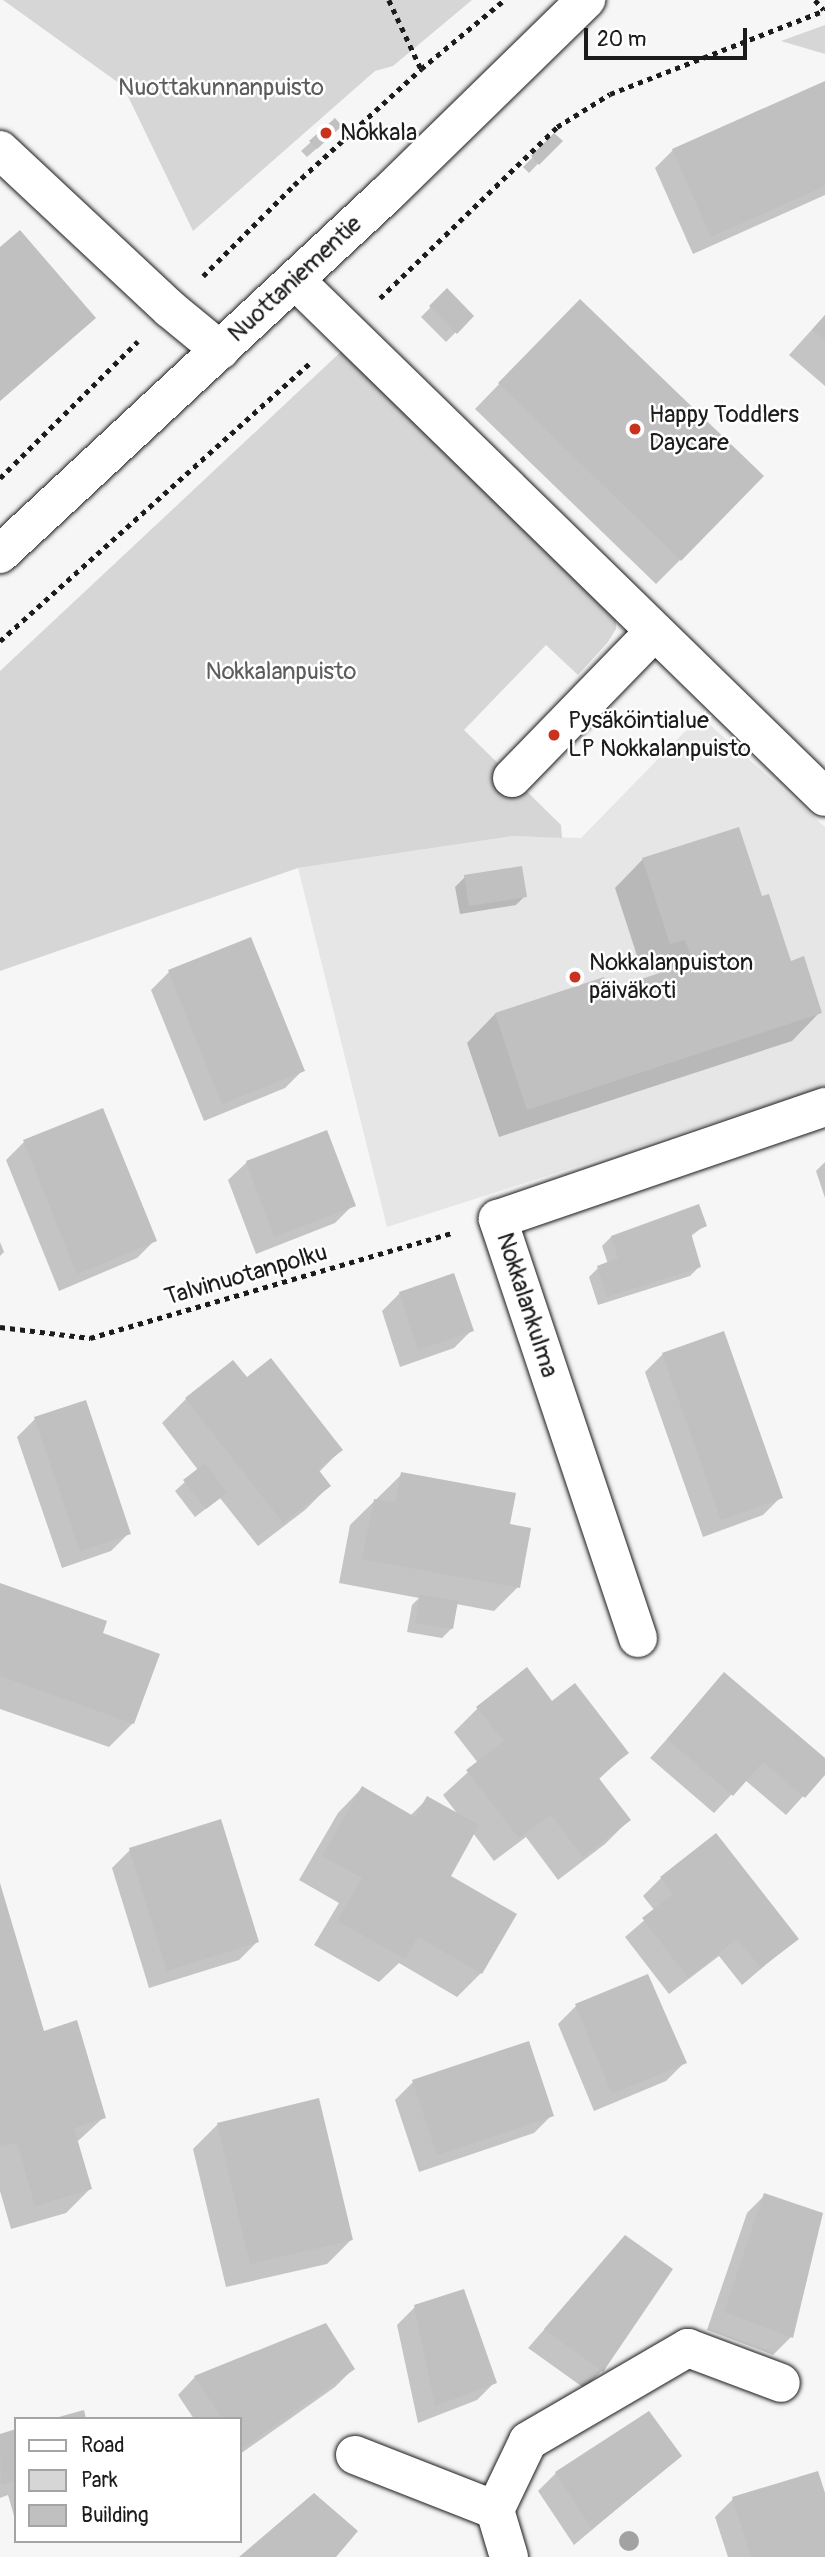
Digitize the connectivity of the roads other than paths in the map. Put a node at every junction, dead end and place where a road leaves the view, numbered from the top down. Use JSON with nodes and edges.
{"nodes":[{"id":1,"x":586,"y":0,"type":"edge"},
{"id":2,"x":0,"y":150,"type":"edge"},
{"id":3,"x":295,"y":280,"type":"junction"},
{"id":4,"x":220,"y":350,"type":"junction"},
{"id":5,"x":0,"y":554,"type":"edge"},
{"id":6,"x":654,"y":632,"type":"junction"},
{"id":7,"x":512,"y":778,"type":"dead end"},
{"id":8,"x":825,"y":797,"type":"edge"},
{"id":9,"x":825,"y":1107,"type":"edge"},
{"id":10,"x":638,"y":1638,"type":"dead end"},
{"id":11,"x":782,"y":2383,"type":"dead end"},
{"id":12,"x":355,"y":2455,"type":"dead end"},
{"id":13,"x":495,"y":2510,"type":"junction"},
{"id":14,"x":509,"y":2557,"type":"edge"}],
"edges":[{"from":1,"to":3,"type":"street","name":"Nuottaniementie"},
{"from":2,"to":4,"type":"street"},
{"from":3,"to":4,"type":"street","name":"Nuottaniementie"},
{"from":3,"to":6,"type":"street"},
{"from":4,"to":5,"type":"street","name":"Nuottaniementie"},
{"from":6,"to":7,"type":"street"},
{"from":6,"to":8,"type":"street"},
{"from":9,"to":10,"type":"street","name":"Nokkalankulma"},
{"from":11,"to":13,"type":"street"},
{"from":12,"to":13,"type":"street"},
{"from":13,"to":14,"type":"street"}]}
